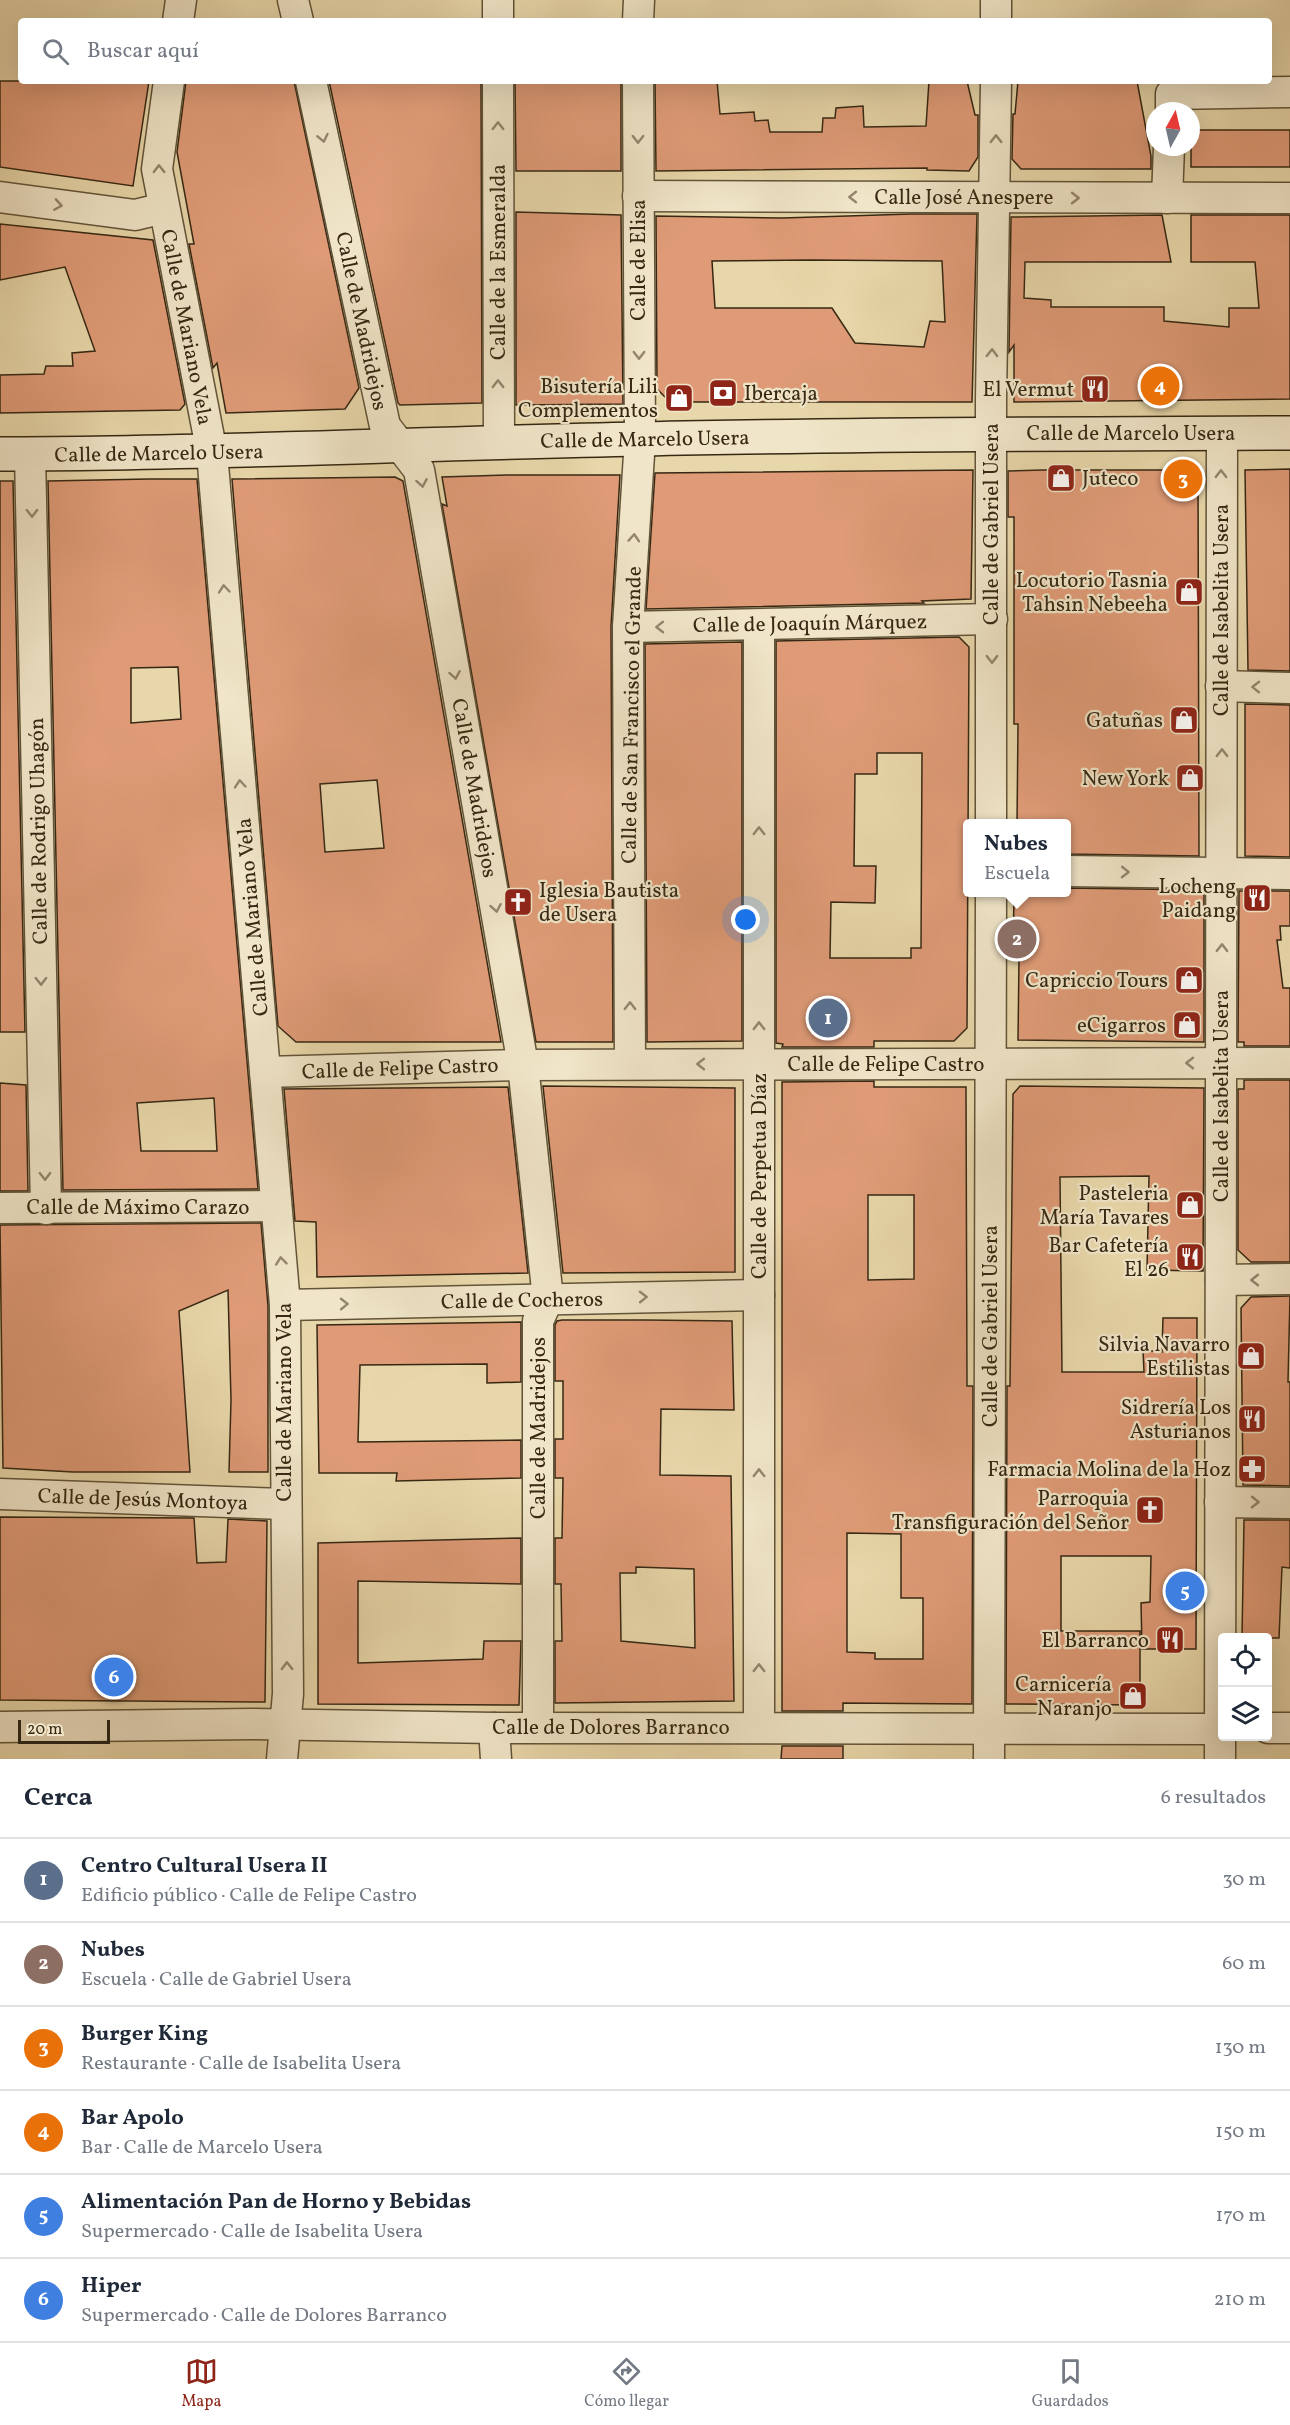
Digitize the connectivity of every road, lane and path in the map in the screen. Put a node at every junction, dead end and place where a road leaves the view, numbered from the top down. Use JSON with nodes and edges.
{"nodes":[{"id":1,"x":181,"y":0,"type":"edge"},
{"id":2,"x":293,"y":0,"type":"edge"},
{"id":3,"x":498,"y":0,"type":"edge"},
{"id":4,"x":639,"y":0,"type":"edge"},
{"id":5,"x":996,"y":0,"type":"edge"},
{"id":6,"x":178,"y":18,"type":"edge"},
{"id":7,"x":297,"y":18,"type":"edge"},
{"id":8,"x":498,"y":18,"type":"edge"},
{"id":9,"x":638,"y":18,"type":"edge"},
{"id":10,"x":996,"y":18,"type":"edge"},
{"id":11,"x":169,"y":84,"type":"edge"},
{"id":12,"x":311,"y":84,"type":"edge"},
{"id":13,"x":498,"y":84,"type":"edge"},
{"id":14,"x":638,"y":84,"type":"edge"},
{"id":15,"x":996,"y":84,"type":"edge"},
{"id":16,"x":1290,"y":92,"type":"edge"},
{"id":17,"x":1171,"y":102,"type":"edge"},
{"id":18,"x":1169,"y":156,"type":"edge"},
{"id":19,"x":0,"y":196,"type":"edge"},
{"id":20,"x":638,"y":196,"type":"junction"},
{"id":21,"x":996,"y":198,"type":"junction"},
{"id":22,"x":1167,"y":198,"type":"junction"},
{"id":23,"x":1290,"y":198,"type":"edge"},
{"id":24,"x":164,"y":208,"type":"junction"},
{"id":25,"x":991,"y":432,"type":"junction"},
{"id":26,"x":1222,"y":433,"type":"junction"},
{"id":27,"x":1290,"y":433,"type":"edge"},
{"id":28,"x":640,"y":439,"type":"junction"},
{"id":29,"x":499,"y":443,"type":"junction"},
{"id":30,"x":402,"y":447,"type":"junction"},
{"id":31,"x":212,"y":453,"type":"junction"},
{"id":32,"x":15,"y":454,"type":"edge"},
{"id":33,"x":992,"y":619,"type":"junction"},
{"id":34,"x":759,"y":625,"type":"junction"},
{"id":35,"x":628,"y":627,"type":"junction"},
{"id":36,"x":1221,"y":686,"type":"junction"},
{"id":37,"x":1290,"y":688,"type":"edge"},
{"id":38,"x":991,"y":819,"type":"edge"},
{"id":39,"x":1071,"y":871,"type":"edge"},
{"id":40,"x":1223,"y":873,"type":"junction"},
{"id":41,"x":1290,"y":873,"type":"edge"},
{"id":42,"x":991,"y":897,"type":"edge"},
{"id":43,"x":1221,"y":1062,"type":"junction"},
{"id":44,"x":992,"y":1063,"type":"junction"},
{"id":45,"x":1290,"y":1063,"type":"edge"},
{"id":46,"x":630,"y":1064,"type":"junction"},
{"id":47,"x":759,"y":1064,"type":"junction"},
{"id":48,"x":523,"y":1065,"type":"junction"},
{"id":49,"x":265,"y":1072,"type":"junction"},
{"id":50,"x":275,"y":1206,"type":"junction"},
{"id":51,"x":0,"y":1208,"type":"edge"},
{"id":52,"x":46,"y":1209,"type":"junction"},
{"id":53,"x":1290,"y":1279,"type":"edge"},
{"id":54,"x":1221,"y":1280,"type":"junction"},
{"id":55,"x":759,"y":1295,"type":"junction"},
{"id":56,"x":548,"y":1299,"type":"junction"},
{"id":57,"x":285,"y":1305,"type":"junction"},
{"id":58,"x":0,"y":1494,"type":"edge"},
{"id":59,"x":1220,"y":1502,"type":"junction"},
{"id":60,"x":1290,"y":1503,"type":"edge"},
{"id":61,"x":285,"y":1504,"type":"junction"},
{"id":62,"x":1221,"y":1687,"type":"edge"},
{"id":63,"x":285,"y":1724,"type":"junction"},
{"id":64,"x":0,"y":1727,"type":"edge"},
{"id":65,"x":759,"y":1727,"type":"junction"},
{"id":66,"x":988,"y":1727,"type":"junction"},
{"id":67,"x":494,"y":1728,"type":"junction"},
{"id":68,"x":538,"y":1728,"type":"junction"},
{"id":69,"x":1272,"y":1728,"type":"edge"},
{"id":70,"x":1290,"y":1728,"type":"edge"},
{"id":71,"x":1218,"y":1729,"type":"edge"},
{"id":72,"x":1221,"y":1741,"type":"edge"},
{"id":73,"x":282,"y":1759,"type":"edge"},
{"id":74,"x":496,"y":1759,"type":"edge"},
{"id":75,"x":989,"y":1759,"type":"edge"},
{"id":76,"x":1220,"y":1759,"type":"edge"}],
"edges":[{"from":1,"to":6,"type":"street"},
{"from":2,"to":7,"type":"street"},
{"from":3,"to":8,"type":"street"},
{"from":4,"to":9,"type":"street"},
{"from":5,"to":10,"type":"street"},
{"from":24,"to":11,"type":"street","name":"Calle de Mariano Vela","one_way":true},
{"from":12,"to":30,"type":"street","name":"Calle de Madridejos","one_way":true},
{"from":29,"to":13,"type":"street","name":"Calle de la Esmeralda","one_way":true},
{"from":14,"to":20,"type":"street","name":"Calle de Elisa","one_way":true},
{"from":21,"to":15,"type":"street","name":"Calle de Gabriel Usera","one_way":true},
{"from":16,"to":17,"type":"street"},
{"from":18,"to":22,"type":"street"},
{"from":19,"to":24,"type":"street","one_way":true},
{"from":21,"to":20,"type":"street","name":"Calle José Anespere","one_way":true},
{"from":20,"to":28,"type":"street","name":"Calle de Elisa","one_way":true},
{"from":21,"to":22,"type":"street","name":"Calle José Anespere","one_way":true},
{"from":25,"to":21,"type":"street","name":"Calle de Gabriel Usera","one_way":true},
{"from":22,"to":23,"type":"street","name":"Calle José Anespere"},
{"from":24,"to":31,"type":"street","name":"Calle de Mariano Vela"},
{"from":25,"to":26,"type":"main road","name":"Calle de Marcelo Usera"},
{"from":25,"to":28,"type":"main road","name":"Calle de Marcelo Usera"},
{"from":25,"to":33,"type":"street","name":"Calle de Gabriel Usera"},
{"from":26,"to":27,"type":"main road","name":"Calle de Marcelo Usera"},
{"from":36,"to":26,"type":"street","name":"Calle de Isabelita Usera","one_way":true},
{"from":28,"to":29,"type":"main road","name":"Calle de Marcelo Usera"},
{"from":35,"to":28,"type":"street","name":"Calle de San Francisco el Grande","one_way":true},
{"from":29,"to":30,"type":"main road","name":"Calle de Marcelo Usera"},
{"from":30,"to":31,"type":"main road","name":"Calle de Marcelo Usera"},
{"from":30,"to":48,"type":"street","name":"Calle de Madridejos","one_way":true},
{"from":31,"to":32,"type":"main road","name":"Calle de Marcelo Usera"},
{"from":49,"to":31,"type":"street","name":"Calle de Mariano Vela","one_way":true},
{"from":32,"to":52,"type":"street","name":"Calle de Rodrigo Uhagón","one_way":true},
{"from":33,"to":34,"type":"street","name":"Calle de Joaquín Márquez"},
{"from":33,"to":38,"type":"street","name":"Calle de Gabriel Usera","one_way":true},
{"from":34,"to":35,"type":"street","name":"Calle de Joaquín Márquez","one_way":true},
{"from":47,"to":34,"type":"street","name":"Calle de Perpetua Díaz","one_way":true},
{"from":46,"to":35,"type":"street","name":"Calle de San Francisco el Grande","one_way":true},
{"from":37,"to":36,"type":"street","one_way":true},
{"from":40,"to":36,"type":"street","name":"Calle de Isabelita Usera","one_way":true},
{"from":39,"to":40,"type":"street","one_way":true},
{"from":40,"to":41,"type":"street"},
{"from":43,"to":40,"type":"street","name":"Calle de Isabelita Usera","one_way":true},
{"from":42,"to":44,"type":"street","name":"Calle de Gabriel Usera"},
{"from":43,"to":44,"type":"street","name":"Calle de Felipe Castro","one_way":true},
{"from":43,"to":45,"type":"street","name":"Calle de Felipe Castro"},
{"from":43,"to":54,"type":"street","name":"Calle de Isabelita Usera"},
{"from":44,"to":47,"type":"street","name":"Calle de Felipe Castro"},
{"from":44,"to":66,"type":"street","name":"Calle de Gabriel Usera"},
{"from":47,"to":46,"type":"street","name":"Calle de Felipe Castro","one_way":true},
{"from":46,"to":48,"type":"street","name":"Calle de Felipe Castro"},
{"from":47,"to":55,"type":"street","name":"Calle de Perpetua Díaz"},
{"from":48,"to":49,"type":"street","name":"Calle de Felipe Castro"},
{"from":48,"to":56,"type":"street","name":"Calle de Madridejos"},
{"from":49,"to":50,"type":"street","name":"Calle de Mariano Vela"},
{"from":50,"to":52,"type":"street","name":"Calle de Máximo Carazo"},
{"from":57,"to":50,"type":"street","name":"Calle de Mariano Vela","one_way":true},
{"from":51,"to":52,"type":"street","name":"Calle de Máximo Carazo"},
{"from":53,"to":54,"type":"street","one_way":true},
{"from":54,"to":59,"type":"street","name":"Calle de Isabelita Usera"},
{"from":56,"to":55,"type":"street","name":"Calle de Cocheros","one_way":true},
{"from":65,"to":55,"type":"street","name":"Calle de Perpetua Díaz","one_way":true},
{"from":57,"to":56,"type":"street","name":"Calle de Cocheros","one_way":true},
{"from":56,"to":68,"type":"street","name":"Calle de Madridejos"},
{"from":57,"to":61,"type":"street","name":"Calle de Mariano Vela"},
{"from":58,"to":61,"type":"street","name":"Calle de Jesús Montoya"},
{"from":59,"to":60,"type":"street","one_way":true},
{"from":59,"to":62,"type":"street","name":"Calle de Isabelita Usera"},
{"from":63,"to":61,"type":"street","name":"Calle de Mariano Vela","one_way":true},
{"from":63,"to":64,"type":"street","name":"Calle de Dolores Barranco"},
{"from":63,"to":67,"type":"street","name":"Calle de Dolores Barranco"},
{"from":63,"to":73,"type":"street","name":"Calle de Mariano Vela"},
{"from":65,"to":66,"type":"street","name":"Calle de Dolores Barranco"},
{"from":65,"to":68,"type":"street","name":"Calle de Dolores Barranco"},
{"from":66,"to":71,"type":"street","name":"Calle de Dolores Barranco"},
{"from":66,"to":75,"type":"street","name":"Calle de Gabriel Usera"},
{"from":67,"to":68,"type":"street","name":"Calle de Dolores Barranco"},
{"from":67,"to":74,"type":"street"},
{"from":69,"to":70,"type":"street"},
{"from":72,"to":76,"type":"street","name":"Calle de Isabelita Usera"}]}
